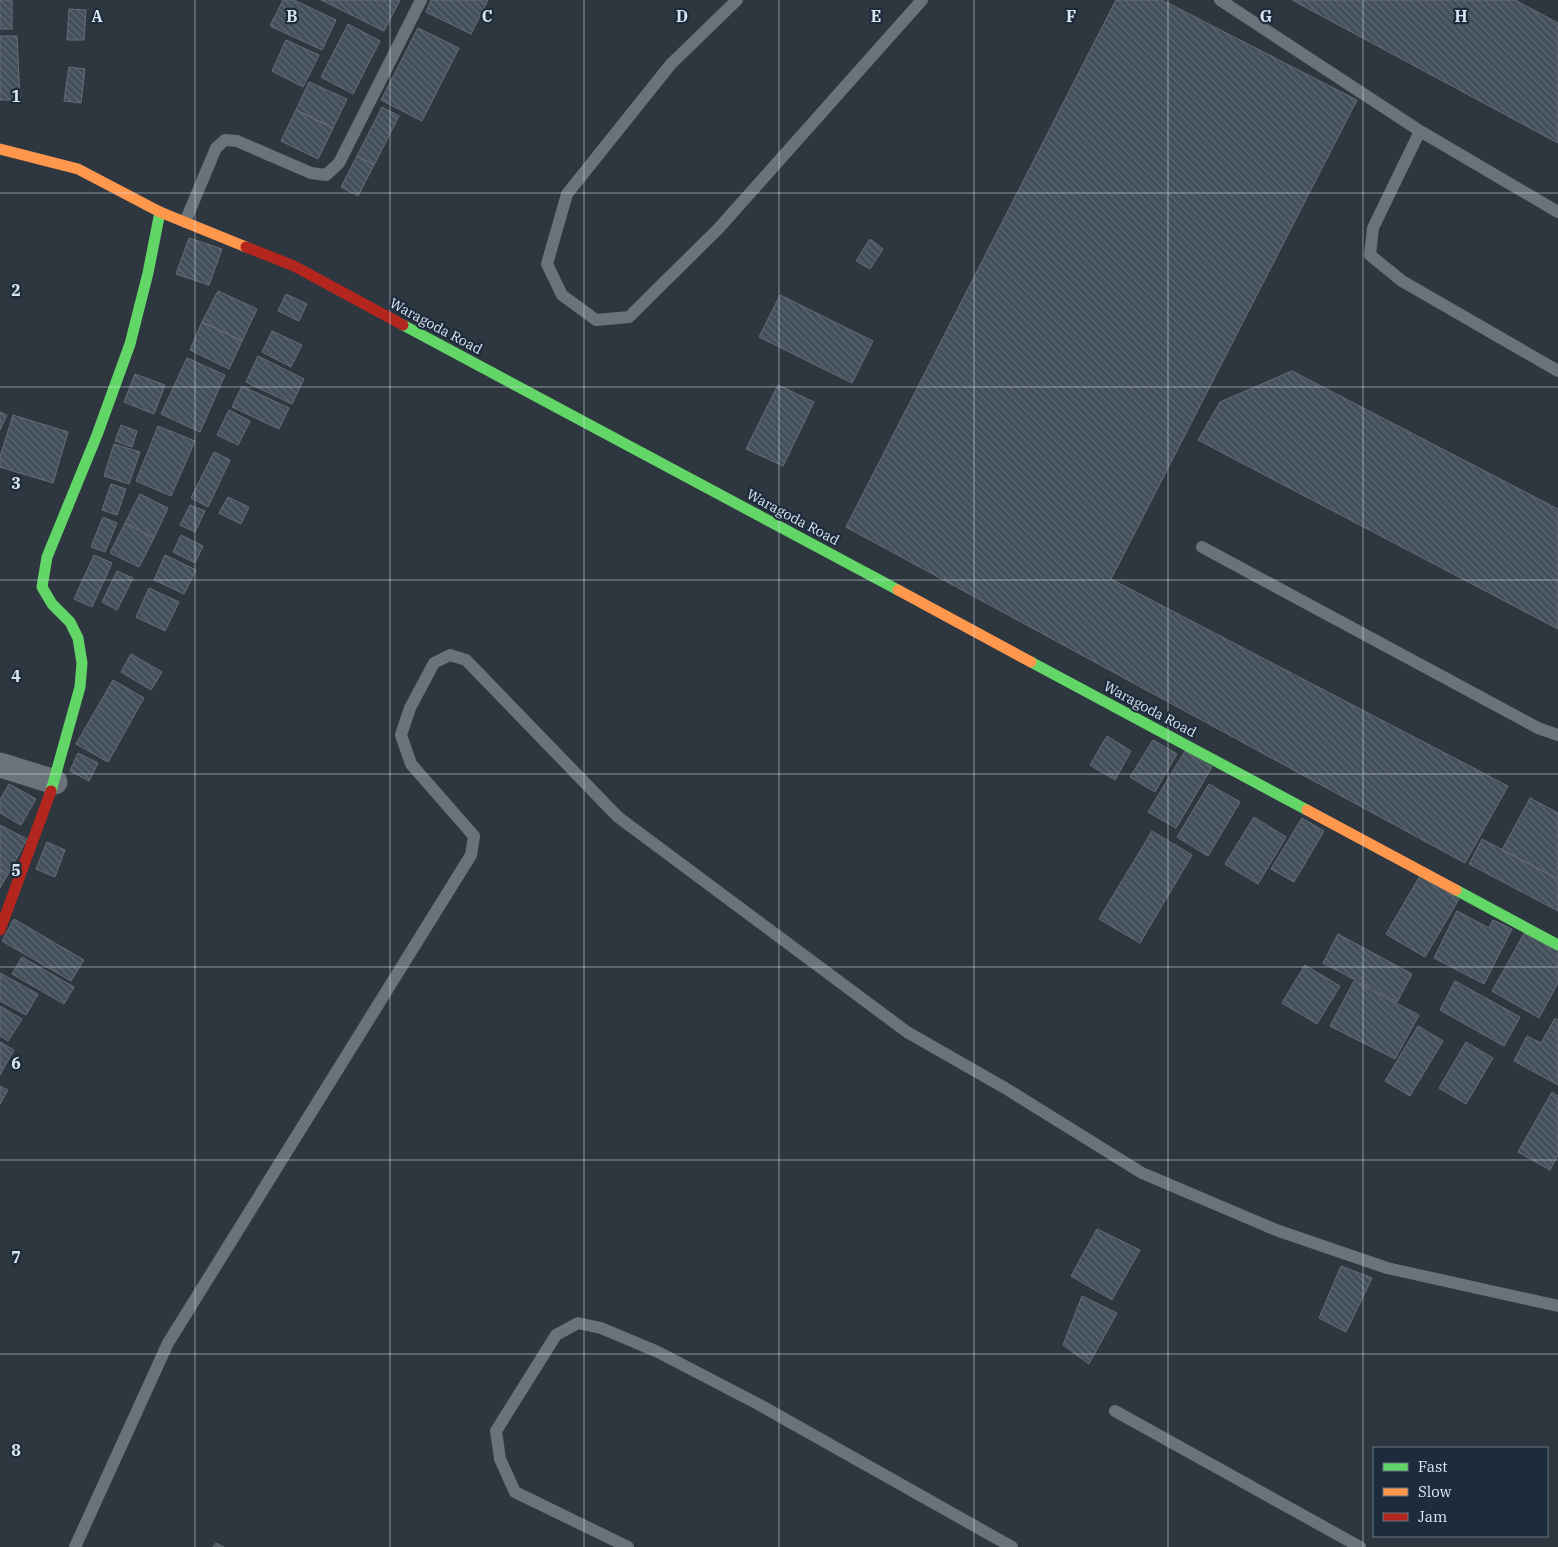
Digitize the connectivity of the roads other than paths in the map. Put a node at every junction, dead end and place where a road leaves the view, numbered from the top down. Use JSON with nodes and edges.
{"nodes":[{"id":1,"x":421,"y":0,"type":"edge"},
{"id":2,"x":737,"y":0,"type":"edge"},
{"id":3,"x":922,"y":0,"type":"edge"},
{"id":4,"x":1220,"y":0,"type":"edge"},
{"id":5,"x":1420,"y":132,"type":"junction"},
{"id":6,"x":0,"y":149,"type":"edge"},
{"id":7,"x":160,"y":212,"type":"junction"},
{"id":8,"x":1558,"y":212,"type":"edge"},
{"id":9,"x":185,"y":222,"type":"junction"},
{"id":10,"x":1558,"y":371,"type":"edge"},
{"id":11,"x":1202,"y":546,"type":"dead end"},
{"id":12,"x":1558,"y":735,"type":"edge"},
{"id":13,"x":0,"y":765,"type":"edge"},
{"id":14,"x":55,"y":782,"type":"junction"},
{"id":15,"x":0,"y":930,"type":"edge"},
{"id":16,"x":1558,"y":945,"type":"edge"},
{"id":17,"x":1558,"y":1306,"type":"edge"},
{"id":18,"x":1114,"y":1411,"type":"dead end"},
{"id":19,"x":74,"y":1547,"type":"edge"},
{"id":20,"x":628,"y":1547,"type":"edge"},
{"id":21,"x":1012,"y":1547,"type":"edge"},
{"id":22,"x":1360,"y":1547,"type":"edge"}],
"edges":[{"from":1,"to":9,"type":"lane"},
{"from":2,"to":3,"type":"lane"},
{"from":4,"to":5,"type":"lane"},
{"from":5,"to":8,"type":"lane"},
{"from":5,"to":10,"type":"lane"},
{"from":6,"to":7,"type":"street","name":"Waragoda Road"},
{"from":7,"to":9,"type":"street","name":"Waragoda Road"},
{"from":7,"to":14,"type":"street"},
{"from":9,"to":16,"type":"street","name":"Waragoda Road"},
{"from":11,"to":12,"type":"lane"},
{"from":13,"to":14,"type":"street"},
{"from":14,"to":15,"type":"street"},
{"from":17,"to":19,"type":"lane"},
{"from":18,"to":22,"type":"lane"},
{"from":20,"to":21,"type":"lane"}]}
